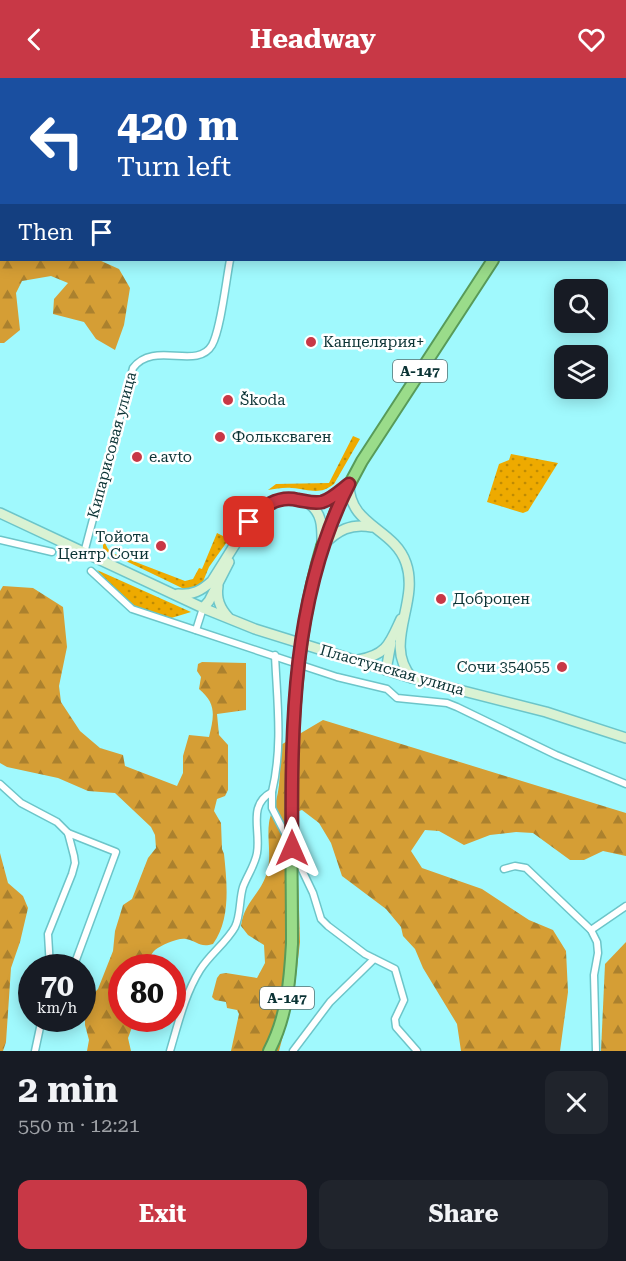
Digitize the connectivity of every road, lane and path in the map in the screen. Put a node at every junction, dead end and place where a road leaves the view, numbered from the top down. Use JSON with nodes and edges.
{"nodes":[{"id":1,"x":230,"y":261,"type":"edge"},
{"id":2,"x":492,"y":261,"type":"edge"},
{"id":3,"x":349,"y":484,"type":"junction"},
{"id":4,"x":305,"y":501,"type":"junction"},
{"id":5,"x":0,"y":513,"type":"edge"},
{"id":6,"x":373,"y":527,"type":"junction"},
{"id":7,"x":0,"y":540,"type":"edge"},
{"id":8,"x":322,"y":546,"type":"junction"},
{"id":9,"x":52,"y":552,"type":"dead end"},
{"id":10,"x":84,"y":553,"type":"junction"},
{"id":11,"x":91,"y":571,"type":"dead end"},
{"id":12,"x":215,"y":582,"type":"junction"},
{"id":13,"x":173,"y":594,"type":"junction"},
{"id":14,"x":203,"y":608,"type":"junction"},
{"id":15,"x":229,"y":619,"type":"junction"},
{"id":16,"x":196,"y":630,"type":"junction"},
{"id":17,"x":395,"y":644,"type":"junction"},
{"id":18,"x":275,"y":655,"type":"junction"},
{"id":19,"x":355,"y":660,"type":"junction"},
{"id":20,"x":386,"y":670,"type":"junction"},
{"id":21,"x":412,"y":678,"type":"junction"},
{"id":22,"x":626,"y":738,"type":"edge"},
{"id":23,"x":0,"y":784,"type":"edge"},
{"id":24,"x":626,"y":784,"type":"edge"},
{"id":25,"x":272,"y":792,"type":"junction"},
{"id":26,"x":68,"y":833,"type":"junction"},
{"id":27,"x":504,"y":869,"type":"dead end"},
{"id":28,"x":626,"y":906,"type":"edge"},
{"id":29,"x":591,"y":930,"type":"junction"},
{"id":30,"x":49,"y":954,"type":"edge"},
{"id":31,"x":78,"y":954,"type":"edge"},
{"id":32,"x":374,"y":959,"type":"junction"},
{"id":33,"x":39,"y":1032,"type":"edge"},
{"id":34,"x":35,"y":1051,"type":"edge"},
{"id":35,"x":170,"y":1051,"type":"edge"},
{"id":36,"x":269,"y":1051,"type":"edge"},
{"id":37,"x":293,"y":1051,"type":"edge"},
{"id":38,"x":417,"y":1051,"type":"edge"},
{"id":39,"x":596,"y":1051,"type":"edge"}],
"edges":[{"from":1,"to":10,"type":"street","name":"Кипарисовая улица"},
{"from":2,"to":3,"type":"highway","number":"А-147"},
{"from":3,"to":4,"type":"main road","number":"А-147"},
{"from":3,"to":6,"type":"main road"},
{"from":3,"to":8,"type":"highway","number":"А-147"},
{"from":4,"to":8,"type":"main road","number":"А-147"},
{"from":4,"to":12,"type":"main road","number":"А-147"},
{"from":5,"to":10,"type":"main road","name":"Пластунская улица"},
{"from":6,"to":8,"type":"main road"},
{"from":6,"to":17,"type":"main road"},
{"from":7,"to":9,"type":"street"},
{"from":8,"to":36,"type":"highway","number":"А-147","bridge":true},
{"from":10,"to":13,"type":"main road","name":"Пластунская улица"},
{"from":11,"to":16,"type":"street"},
{"from":12,"to":13,"type":"main road"},
{"from":12,"to":14,"type":"main road","number":"А-147"},
{"from":12,"to":15,"type":"main road"},
{"from":13,"to":14,"type":"main road","name":"Пластунская улица"},
{"from":14,"to":15,"type":"main road","name":"Пластунская улица"},
{"from":14,"to":16,"type":"street"},
{"from":15,"to":19,"type":"main road","name":"Пластунская улица"},
{"from":16,"to":18,"type":"street"},
{"from":17,"to":19,"type":"main road"},
{"from":17,"to":20,"type":"main road"},
{"from":17,"to":21,"type":"main road"},
{"from":18,"to":24,"type":"street"},
{"from":18,"to":25,"type":"street"},
{"from":19,"to":20,"type":"main road","name":"Пластунская улица"},
{"from":20,"to":21,"type":"main road","name":"Пластунская улица"},
{"from":21,"to":22,"type":"main road","name":"Пластунская улица"},
{"from":23,"to":26,"type":"street"},
{"from":25,"to":32,"type":"street"},
{"from":25,"to":35,"type":"street"},
{"from":26,"to":30,"type":"street"},
{"from":26,"to":31,"type":"street"},
{"from":27,"to":29,"type":"street"},
{"from":28,"to":29,"type":"street"},
{"from":29,"to":39,"type":"street"},
{"from":32,"to":37,"type":"street"},
{"from":32,"to":38,"type":"street"},
{"from":33,"to":34,"type":"street"}]}
